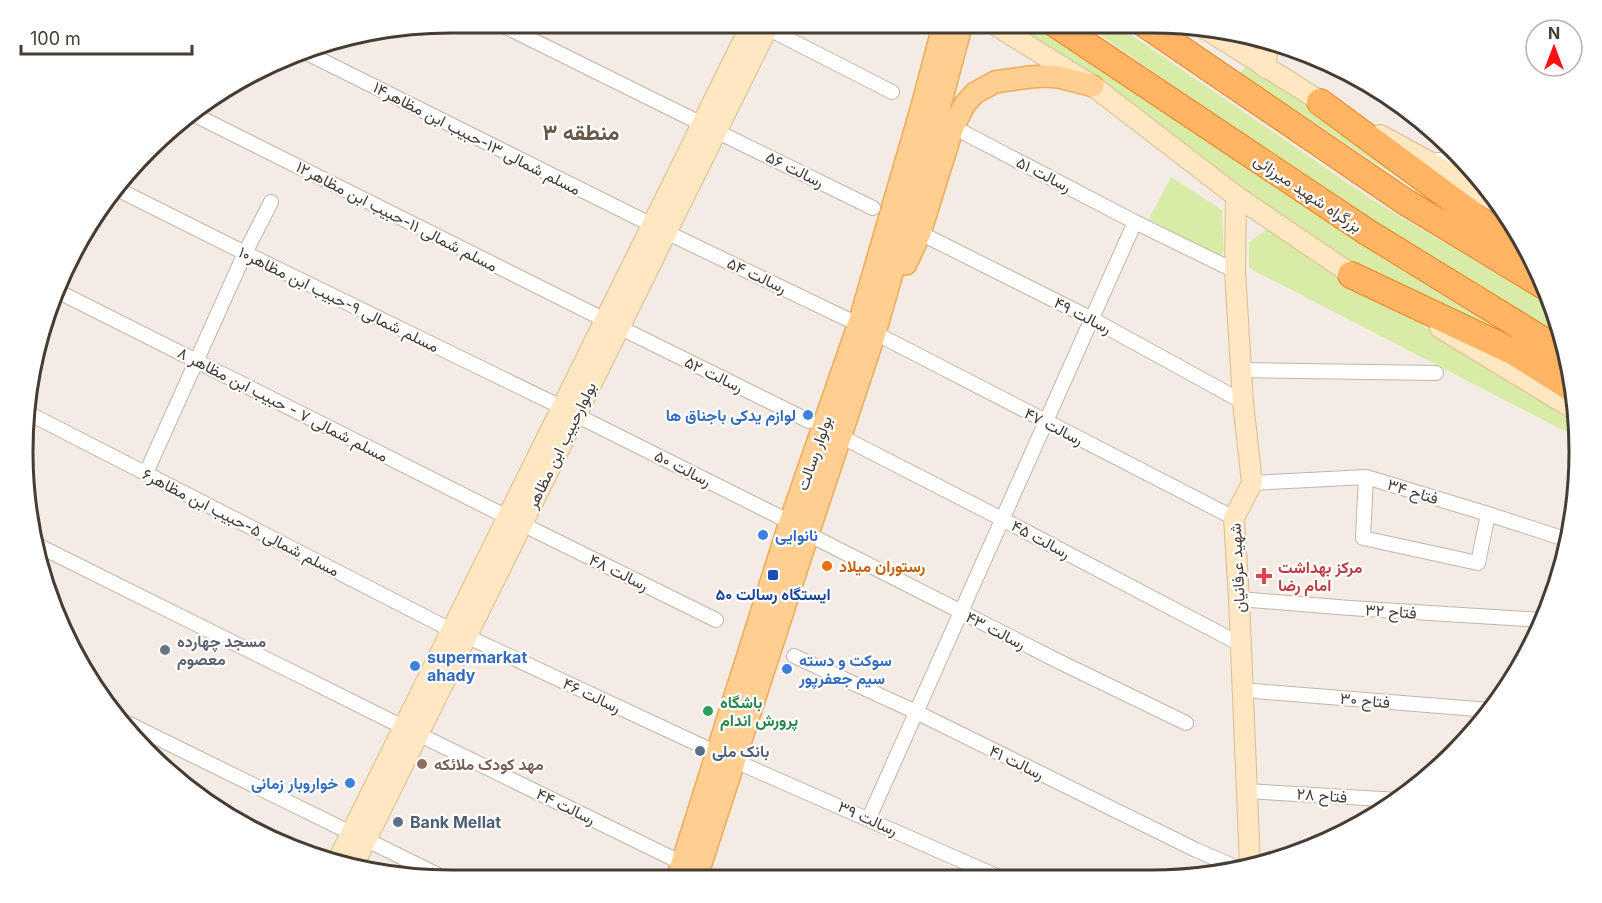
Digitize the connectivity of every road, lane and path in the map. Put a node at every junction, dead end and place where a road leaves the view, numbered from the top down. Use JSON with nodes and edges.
{"nodes":[{"id":1,"x":520,"y":33,"type":"edge"},
{"id":2,"x":759,"y":33,"type":"edge"},
{"id":3,"x":778,"y":33,"type":"edge"},
{"id":4,"x":949,"y":33,"type":"edge"},
{"id":5,"x":950,"y":33,"type":"edge"},
{"id":6,"x":1008,"y":33,"type":"edge"},
{"id":7,"x":1069,"y":33,"type":"edge"},
{"id":8,"x":1158,"y":33,"type":"edge"},
{"id":9,"x":1221,"y":39,"type":"edge"},
{"id":10,"x":1268,"y":50,"type":"edge"},
{"id":11,"x":314,"y":56,"type":"edge"},
{"id":12,"x":1265,"y":68,"type":"junction"},
{"id":13,"x":1093,"y":86,"type":"junction"},
{"id":14,"x":892,"y":92,"type":"dead end"},
{"id":15,"x":1320,"y":102,"type":"junction"},
{"id":16,"x":200,"y":117,"type":"edge"},
{"id":17,"x":953,"y":127,"type":"junction"},
{"id":18,"x":709,"y":128,"type":"junction"},
{"id":19,"x":1449,"y":159,"type":"edge"},
{"id":20,"x":1428,"y":161,"type":"junction"},
{"id":21,"x":1478,"y":191,"type":"edge"},
{"id":22,"x":123,"y":192,"type":"edge"},
{"id":23,"x":1236,"y":196,"type":"junction"},
{"id":24,"x":1404,"y":201,"type":"junction"},
{"id":25,"x":272,"y":202,"type":"dead end"},
{"id":26,"x":873,"y":208,"type":"dead end"},
{"id":27,"x":1271,"y":219,"type":"junction"},
{"id":28,"x":1135,"y":222,"type":"junction"},
{"id":29,"x":659,"y":229,"type":"junction"},
{"id":30,"x":920,"y":233,"type":"junction"},
{"id":31,"x":1236,"y":238,"type":"junction"},
{"id":32,"x":1516,"y":248,"type":"edge"},
{"id":33,"x":245,"y":253,"type":"junction"},
{"id":34,"x":1520,"y":254,"type":"edge"},
{"id":35,"x":1235,"y":272,"type":"junction"},
{"id":36,"x":1351,"y":275,"type":"junction"},
{"id":37,"x":1531,"y":278,"type":"edge"},
{"id":38,"x":64,"y":294,"type":"edge"},
{"id":39,"x":847,"y":319,"type":"dead end"},
{"id":40,"x":1092,"y":319,"type":"junction"},
{"id":41,"x":612,"y":324,"type":"junction"},
{"id":42,"x":874,"y":333,"type":"junction"},
{"id":43,"x":1556,"y":349,"type":"edge"},
{"id":44,"x":198,"y":361,"type":"junction"},
{"id":45,"x":1241,"y":370,"type":"junction"},
{"id":46,"x":1436,"y":374,"type":"dead end"},
{"id":47,"x":1563,"y":383,"type":"edge"},
{"id":48,"x":1243,"y":402,"type":"junction"},
{"id":49,"x":1566,"y":405,"type":"edge"},
{"id":50,"x":568,"y":411,"type":"junction"},
{"id":51,"x":35,"y":416,"type":"edge"},
{"id":52,"x":810,"y":421,"type":"dead end"},
{"id":53,"x":1046,"y":422,"type":"junction"},
{"id":54,"x":840,"y":436,"type":"junction"},
{"id":55,"x":146,"y":473,"type":"junction"},
{"id":56,"x":1366,"y":477,"type":"junction"},
{"id":57,"x":1252,"y":483,"type":"junction"},
{"id":58,"x":1488,"y":514,"type":"junction"},
{"id":59,"x":1234,"y":518,"type":"junction"},
{"id":60,"x":1002,"y":519,"type":"junction"},
{"id":61,"x":514,"y":520,"type":"junction"},
{"id":62,"x":799,"y":528,"type":"junction"},
{"id":63,"x":1560,"y":537,"type":"edge"},
{"id":64,"x":44,"y":549,"type":"edge"},
{"id":65,"x":1239,"y":599,"type":"junction"},
{"id":66,"x":961,"y":612,"type":"junction"},
{"id":67,"x":1534,"y":619,"type":"edge"},
{"id":68,"x":716,"y":620,"type":"dead end"},
{"id":69,"x":459,"y":633,"type":"junction"},
{"id":70,"x":1240,"y":644,"type":"junction"},
{"id":71,"x":794,"y":656,"type":"dead end"},
{"id":72,"x":1242,"y":690,"type":"junction"},
{"id":73,"x":1480,"y":709,"type":"edge"},
{"id":74,"x":916,"y":712,"type":"junction"},
{"id":75,"x":1186,"y":723,"type":"dead end"},
{"id":76,"x":138,"y":729,"type":"edge"},
{"id":77,"x":410,"y":730,"type":"junction"},
{"id":78,"x":726,"y":757,"type":"junction"},
{"id":79,"x":1246,"y":791,"type":"junction"},
{"id":80,"x":1383,"y":799,"type":"edge"},
{"id":81,"x":869,"y":818,"type":"junction"},
{"id":82,"x":358,"y":836,"type":"junction"},
{"id":83,"x":342,"y":856,"type":"edge"},
{"id":84,"x":354,"y":858,"type":"edge"},
{"id":85,"x":1250,"y":858,"type":"edge"},
{"id":86,"x":1226,"y":863,"type":"edge"},
{"id":87,"x":427,"y":869,"type":"edge"},
{"id":88,"x":684,"y":870,"type":"edge"},
{"id":89,"x":693,"y":870,"type":"edge"},
{"id":90,"x":983,"y":870,"type":"edge"}],
"edges":[{"from":1,"to":18,"type":"street","name":"رسالت ۵۶"},
{"from":2,"to":18,"type":"street","name":"بولوارحبیب ابن مظاهر"},
{"from":3,"to":14,"type":"street"},
{"from":4,"to":62,"type":"main road","name":"بولوار رسالت"},
{"from":5,"to":42,"type":"main road","name":"بولوار رسالت"},
{"from":6,"to":13,"type":"street"},
{"from":7,"to":43,"type":"highway","name":"بزرگراه شهید میرزائی"},
{"from":8,"to":24,"type":"highway"},
{"from":9,"to":12,"type":"street"},
{"from":10,"to":12,"type":"street"},
{"from":11,"to":29,"type":"street","name":"مسلم شمالی ۱۳-حبیب ابن مظاهر۱۴"},
{"from":12,"to":15,"type":"street"},
{"from":13,"to":17,"type":"main road"},
{"from":13,"to":23,"type":"street"},
{"from":15,"to":20,"type":"street"},
{"from":15,"to":32,"type":"highway"},
{"from":16,"to":41,"type":"street","name":"مسلم شمالی ۱۱-حبیب ابن مظاهر۱۲"},
{"from":17,"to":28,"type":"street","name":"رسالت ۵۱"},
{"from":17,"to":30,"type":"main road"},
{"from":18,"to":26,"type":"street","name":"رسالت ۵۶"},
{"from":18,"to":29,"type":"street","name":"بولوارحبیب ابن مظاهر"},
{"from":19,"to":20,"type":"street"},
{"from":20,"to":21,"type":"street"},
{"from":22,"to":33,"type":"street","name":"مسلم شمالی ۹-حبیب ابن مظاهر۱۰"},
{"from":23,"to":27,"type":"street"},
{"from":23,"to":31,"type":"street"},
{"from":24,"to":34,"type":"highway"},
{"from":24,"to":37,"type":"highway"},
{"from":25,"to":33,"type":"street"},
{"from":27,"to":31,"type":"street"},
{"from":27,"to":36,"type":"street"},
{"from":28,"to":35,"type":"street","name":"رسالت ۵۱"},
{"from":28,"to":40,"type":"street"},
{"from":29,"to":39,"type":"street","name":"رسالت ۵۴"},
{"from":29,"to":41,"type":"street","name":"بولوارحبیب ابن مظاهر"},
{"from":30,"to":40,"type":"street","name":"رسالت ۴۹"},
{"from":30,"to":42,"type":"main road"},
{"from":31,"to":35,"type":"street"},
{"from":33,"to":44,"type":"street"},
{"from":33,"to":50,"type":"street","name":"مسلم شمالی ۹-حبیب ابن مظاهر۱۰"},
{"from":35,"to":45,"type":"street"},
{"from":36,"to":47,"type":"highway"},
{"from":36,"to":49,"type":"street"},
{"from":38,"to":44,"type":"street","name":"مسلم شمالی ۷ - حبیب ابن مظاهر ۸"},
{"from":40,"to":48,"type":"street","name":"رسالت ۴۹"},
{"from":40,"to":53,"type":"street"},
{"from":41,"to":50,"type":"street","name":"بولوارحبیب ابن مظاهر"},
{"from":41,"to":52,"type":"street","name":"رسالت ۵۲"},
{"from":42,"to":53,"type":"street","name":"رسالت ۴۷"},
{"from":42,"to":54,"type":"main road","name":"بولوار رسالت"},
{"from":44,"to":55,"type":"street"},
{"from":44,"to":61,"type":"street","name":"مسلم شمالی ۷ - حبیب ابن مظاهر ۸"},
{"from":45,"to":46,"type":"street"},
{"from":45,"to":48,"type":"street"},
{"from":48,"to":57,"type":"street"},
{"from":50,"to":61,"type":"street","name":"بولوارحبیب ابن مظاهر"},
{"from":50,"to":62,"type":"street","name":"رسالت ۵۰"},
{"from":51,"to":55,"type":"street","name":"مسلم شمالی ۵-حبیب ابن مظاهر۶"},
{"from":53,"to":59,"type":"street","name":"رسالت ۴۷"},
{"from":53,"to":60,"type":"street"},
{"from":54,"to":60,"type":"street","name":"رسالت ۴۵"},
{"from":54,"to":62,"type":"main road","name":"بولوار رسالت"},
{"from":55,"to":69,"type":"street","name":"مسلم شمالی ۵-حبیب ابن مظاهر۶"},
{"from":56,"to":57,"type":"street","name":"فتاح ۳۴"},
{"from":56,"to":58,"type":"street","name":"فتاح ۳۴"},
{"from":56,"to":58,"type":"street"},
{"from":57,"to":59,"type":"street","name":"شهید عرفانیان"},
{"from":58,"to":63,"type":"street","name":"فتاح ۳۴"},
{"from":59,"to":65,"type":"street","name":"شهید عرفانیان"},
{"from":60,"to":66,"type":"street"},
{"from":60,"to":70,"type":"street","name":"رسالت ۴۵"},
{"from":61,"to":68,"type":"street","name":"رسالت ۴۸"},
{"from":61,"to":69,"type":"street","name":"بولوارحبیب ابن مظاهر"},
{"from":62,"to":66,"type":"street","name":"رسالت ۴۳"},
{"from":62,"to":78,"type":"main road","name":"بولوار رسالت"},
{"from":64,"to":77,"type":"street","name":"رسالت ۴۴"},
{"from":65,"to":67,"type":"street","name":"فتاح ۳۲"},
{"from":65,"to":70,"type":"street","name":"شهید عرفانیان"},
{"from":66,"to":74,"type":"street"},
{"from":66,"to":75,"type":"street","name":"رسالت ۴۳"},
{"from":69,"to":77,"type":"street","name":"بولوارحبیب ابن مظاهر"},
{"from":69,"to":78,"type":"street","name":"رسالت ۴۶"},
{"from":70,"to":72,"type":"street","name":"شهید عرفانیان"},
{"from":71,"to":74,"type":"street","name":"رسالت ۴۱"},
{"from":72,"to":73,"type":"street","name":"فتاح ۳۰"},
{"from":72,"to":79,"type":"street","name":"شهید عرفانیان"},
{"from":74,"to":81,"type":"street"},
{"from":74,"to":86,"type":"street","name":"رسالت ۴۱"},
{"from":76,"to":82,"type":"street"},
{"from":77,"to":82,"type":"street","name":"بولوارحبیب ابن مظاهر"},
{"from":77,"to":88,"type":"street","name":"رسالت ۴۴"},
{"from":78,"to":81,"type":"street","name":"رسالت ۳۹"},
{"from":78,"to":89,"type":"main road","name":"بولوار رسالت"},
{"from":79,"to":80,"type":"street","name":"فتاح ۲۸"},
{"from":79,"to":85,"type":"street","name":"شهید عرفانیان"},
{"from":81,"to":90,"type":"street","name":"رسالت ۳۹"},
{"from":82,"to":83,"type":"street","name":"بولوارحبیب ابن مظاهر"},
{"from":82,"to":84,"type":"street","name":"بولوارحبیب ابن مظاهر"},
{"from":82,"to":87,"type":"street"}]}
